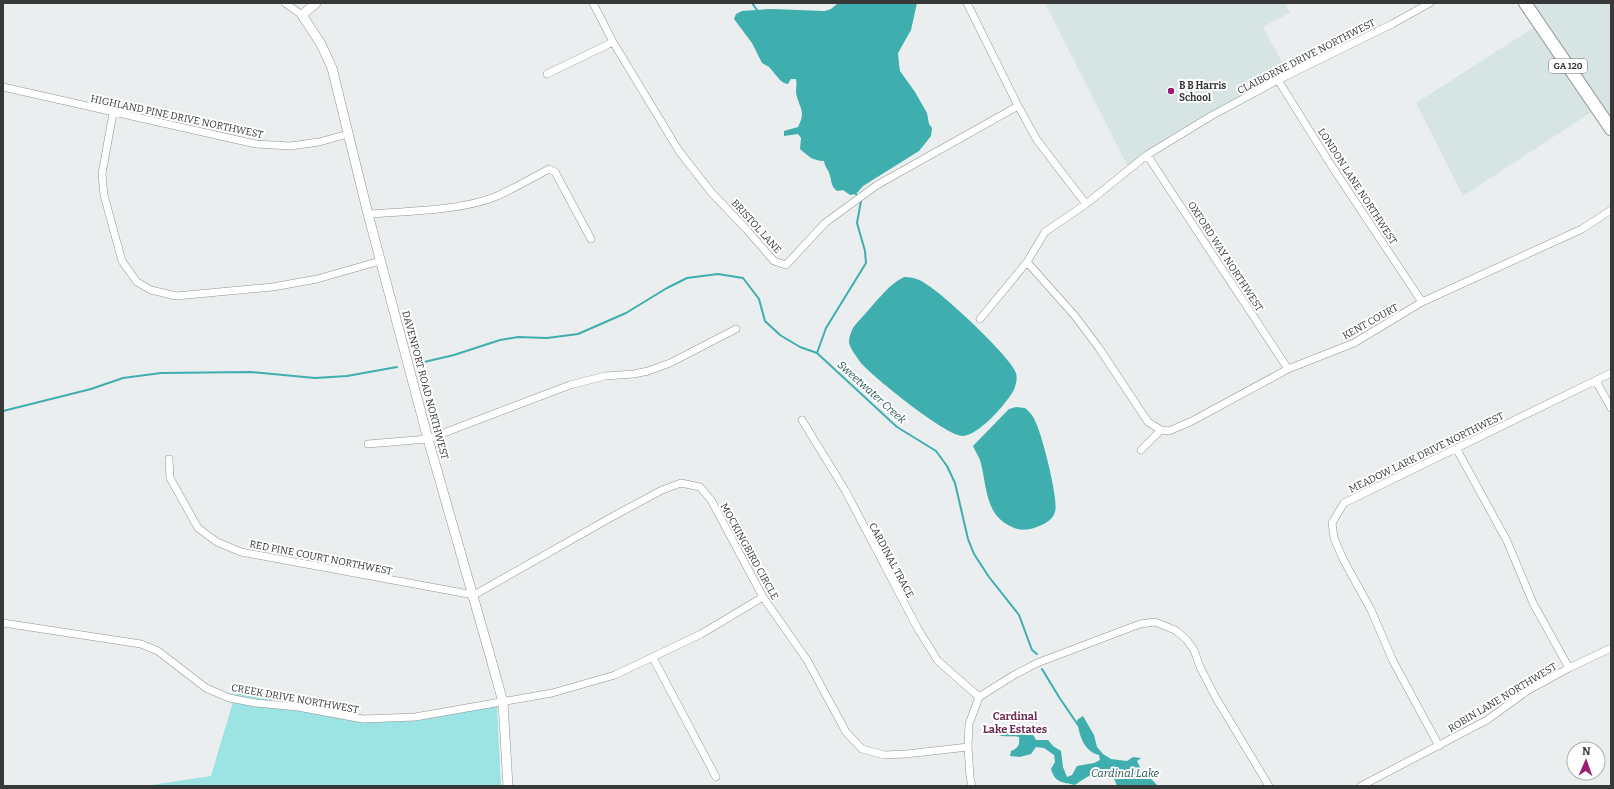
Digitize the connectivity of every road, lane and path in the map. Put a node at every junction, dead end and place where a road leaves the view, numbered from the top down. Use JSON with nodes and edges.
{"nodes":[{"id":1,"x":285,"y":3,"type":"edge"},
{"id":2,"x":316,"y":3,"type":"edge"},
{"id":3,"x":593,"y":3,"type":"edge"},
{"id":4,"x":967,"y":3,"type":"edge"},
{"id":5,"x":1430,"y":3,"type":"edge"},
{"id":6,"x":1525,"y":3,"type":"edge"},
{"id":7,"x":302,"y":15,"type":"junction"},
{"id":8,"x":613,"y":42,"type":"junction"},
{"id":9,"x":547,"y":74,"type":"dead end"},
{"id":10,"x":1278,"y":80,"type":"junction"},
{"id":11,"x":3,"y":87,"type":"edge"},
{"id":12,"x":1018,"y":106,"type":"junction"},
{"id":13,"x":112,"y":113,"type":"junction"},
{"id":14,"x":1611,"y":129,"type":"edge"},
{"id":15,"x":348,"y":134,"type":"junction"},
{"id":16,"x":1146,"y":155,"type":"junction"},
{"id":17,"x":1086,"y":204,"type":"junction"},
{"id":18,"x":1611,"y":210,"type":"edge"},
{"id":19,"x":368,"y":214,"type":"junction"},
{"id":20,"x":591,"y":239,"type":"dead end"},
{"id":21,"x":380,"y":261,"type":"junction"},
{"id":22,"x":1027,"y":262,"type":"junction"},
{"id":23,"x":1422,"y":302,"type":"junction"},
{"id":24,"x":980,"y":319,"type":"dead end"},
{"id":25,"x":736,"y":329,"type":"dead end"},
{"id":26,"x":1288,"y":369,"type":"junction"},
{"id":27,"x":1611,"y":373,"type":"edge"},
{"id":28,"x":1596,"y":381,"type":"junction"},
{"id":29,"x":1611,"y":408,"type":"edge"},
{"id":30,"x":802,"y":420,"type":"dead end"},
{"id":31,"x":1161,"y":430,"type":"junction"},
{"id":32,"x":428,"y":439,"type":"junction"},
{"id":33,"x":368,"y":444,"type":"dead end"},
{"id":34,"x":1456,"y":448,"type":"junction"},
{"id":35,"x":1141,"y":450,"type":"dead end"},
{"id":36,"x":169,"y":459,"type":"dead end"},
{"id":37,"x":474,"y":595,"type":"junction"},
{"id":38,"x":762,"y":597,"type":"junction"},
{"id":39,"x":3,"y":623,"type":"edge"},
{"id":40,"x":1611,"y":648,"type":"edge"},
{"id":41,"x":653,"y":658,"type":"junction"},
{"id":42,"x":1569,"y":668,"type":"junction"},
{"id":43,"x":980,"y":697,"type":"junction"},
{"id":44,"x":503,"y":702,"type":"junction"},
{"id":45,"x":1439,"y":746,"type":"junction"},
{"id":46,"x":968,"y":747,"type":"junction"},
{"id":47,"x":716,"y":777,"type":"dead end"},
{"id":48,"x":508,"y":786,"type":"edge"},
{"id":49,"x":972,"y":786,"type":"edge"},
{"id":50,"x":1269,"y":786,"type":"edge"},
{"id":51,"x":1361,"y":786,"type":"edge"}],
"edges":[{"from":1,"to":7,"type":"street"},
{"from":2,"to":7,"type":"street"},
{"from":3,"to":8,"type":"street"},
{"from":4,"to":12,"type":"street"},
{"from":5,"to":10,"type":"street","name":"CLAIBORNE DRIVE NORTHWEST"},
{"from":6,"to":14,"type":"main road","number":"GA 120"},
{"from":7,"to":15,"type":"street","name":"DAVENPORT ROAD NORTHWEST"},
{"from":8,"to":9,"type":"street"},
{"from":8,"to":12,"type":"street","name":"BRISTOL LANE"},
{"from":10,"to":16,"type":"street","name":"CLAIBORNE DRIVE NORTHWEST"},
{"from":10,"to":23,"type":"street","name":"LONDON LANE NORTHWEST"},
{"from":11,"to":13,"type":"street","name":"HIGHLAND PINE DRIVE NORTHWEST"},
{"from":12,"to":17,"type":"street"},
{"from":13,"to":15,"type":"street","name":"HIGHLAND PINE DRIVE NORTHWEST"},
{"from":13,"to":21,"type":"street"},
{"from":15,"to":19,"type":"street","name":"DAVENPORT ROAD NORTHWEST"},
{"from":16,"to":17,"type":"street","name":"CLAIBORNE DRIVE NORTHWEST"},
{"from":16,"to":26,"type":"street","name":"OXFORD WAY NORTHWEST"},
{"from":17,"to":22,"type":"street","name":"CLAIBORNE DRIVE NORTHWEST"},
{"from":18,"to":23,"type":"street","name":"KENT COURT"},
{"from":19,"to":20,"type":"street"},
{"from":19,"to":21,"type":"street","name":"DAVENPORT ROAD NORTHWEST"},
{"from":21,"to":32,"type":"street","name":"DAVENPORT ROAD NORTHWEST"},
{"from":22,"to":24,"type":"street","name":"CLAIBORNE DRIVE NORTHWEST"},
{"from":22,"to":31,"type":"street"},
{"from":23,"to":26,"type":"street","name":"KENT COURT"},
{"from":25,"to":32,"type":"street"},
{"from":26,"to":31,"type":"street","name":"KENT COURT"},
{"from":27,"to":28,"type":"street","name":"MEADOW LARK DRIVE NORTHWEST"},
{"from":28,"to":29,"type":"street"},
{"from":28,"to":34,"type":"street","name":"MEADOW LARK DRIVE NORTHWEST"},
{"from":30,"to":43,"type":"street","name":"CARDINAL TRACE"},
{"from":31,"to":35,"type":"street"},
{"from":32,"to":33,"type":"street"},
{"from":32,"to":37,"type":"street","name":"DAVENPORT ROAD NORTHWEST"},
{"from":34,"to":42,"type":"street"},
{"from":34,"to":45,"type":"street","name":"MEADOW LARK DRIVE NORTHWEST"},
{"from":36,"to":37,"type":"street","name":"RED PINE COURT NORTHWEST"},
{"from":37,"to":38,"type":"street","name":"MOCKINGBIRD CIRCLE"},
{"from":37,"to":44,"type":"street","name":"DAVENPORT ROAD NORTHWEST"},
{"from":38,"to":41,"type":"street","name":"CREEK DRIVE NORTHWEST"},
{"from":38,"to":46,"type":"street","name":"MOCKINGBIRD CIRCLE"},
{"from":39,"to":44,"type":"street","name":"CREEK DRIVE NORTHWEST"},
{"from":40,"to":42,"type":"street","name":"ROBIN LANE NORTHWEST"},
{"from":41,"to":44,"type":"street","name":"CREEK DRIVE NORTHWEST"},
{"from":41,"to":47,"type":"street"},
{"from":42,"to":45,"type":"street","name":"ROBIN LANE NORTHWEST"},
{"from":43,"to":46,"type":"street"},
{"from":43,"to":50,"type":"street"},
{"from":44,"to":48,"type":"street","name":"DAVENPORT ROAD NORTHWEST"},
{"from":45,"to":51,"type":"street","name":"ROBIN LANE NORTHWEST"},
{"from":46,"to":49,"type":"street"}]}
